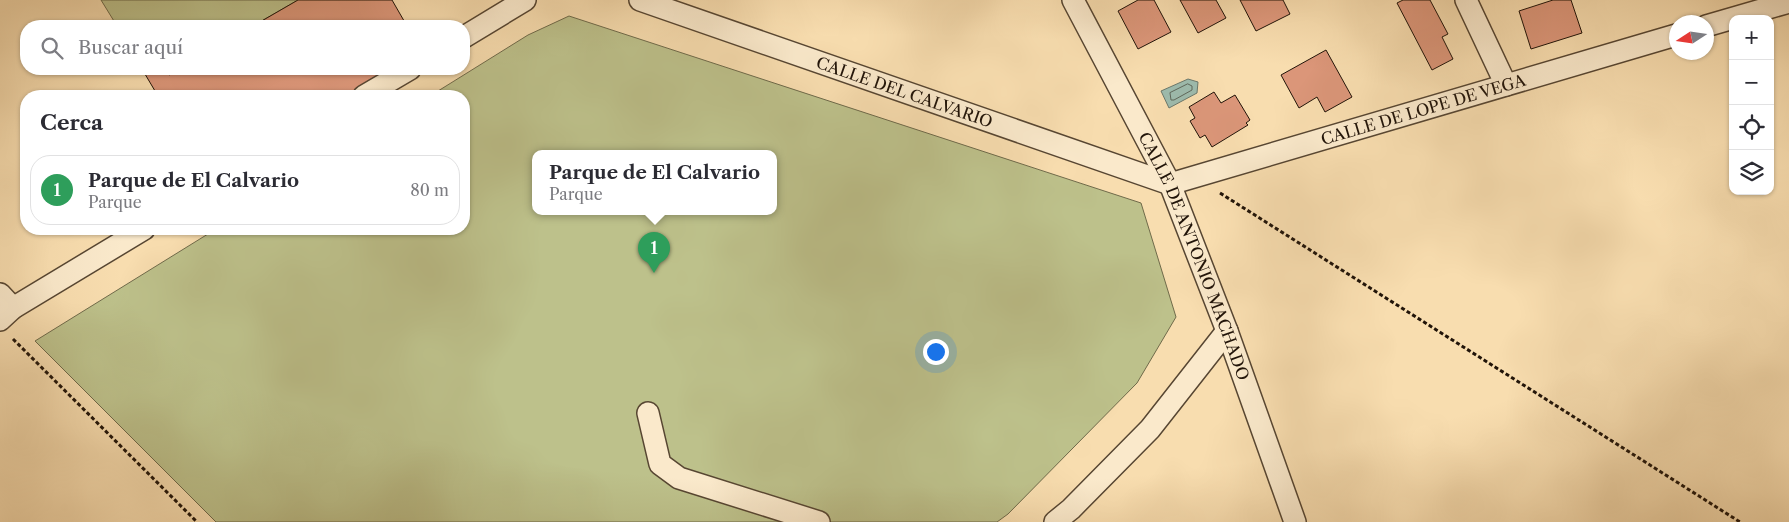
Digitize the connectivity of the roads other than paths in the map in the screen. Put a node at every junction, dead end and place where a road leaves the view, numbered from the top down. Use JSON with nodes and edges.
{"nodes":[{"id":1,"x":525,"y":0,"type":"edge"},
{"id":2,"x":640,"y":0,"type":"edge"},
{"id":3,"x":1073,"y":0,"type":"edge"},
{"id":4,"x":1466,"y":0,"type":"edge"},
{"id":5,"x":1789,"y":2,"type":"edge"},
{"id":6,"x":1714,"y":24,"type":"edge"},
{"id":7,"x":470,"y":33,"type":"edge"},
{"id":8,"x":1669,"y":37,"type":"edge"},
{"id":9,"x":400,"y":75,"type":"edge"},
{"id":10,"x":1506,"y":85,"type":"junction"},
{"id":11,"x":374,"y":90,"type":"edge"},
{"id":12,"x":1170,"y":184,"type":"junction"},
{"id":13,"x":134,"y":235,"type":"edge"},
{"id":14,"x":5,"y":314,"type":"edge"},
{"id":15,"x":1227,"y":331,"type":"junction"},
{"id":16,"x":648,"y":413,"type":"dead end"},
{"id":17,"x":1067,"y":518,"type":"edge"},
{"id":18,"x":819,"y":522,"type":"edge"},
{"id":19,"x":1295,"y":522,"type":"edge"}],
"edges":[{"from":1,"to":7,"type":"street"},
{"from":2,"to":12,"type":"street","name":"CALLE DEL CALVARIO"},
{"from":3,"to":12,"type":"street","name":"CALLE DE ANTONIO MACHADO"},
{"from":4,"to":10,"type":"street"},
{"from":5,"to":6,"type":"street"},
{"from":8,"to":10,"type":"street","name":"CALLE DE LOPE DE VEGA"},
{"from":9,"to":11,"type":"street"},
{"from":10,"to":12,"type":"street","name":"CALLE DE LOPE DE VEGA"},
{"from":12,"to":15,"type":"street","name":"CALLE DE ANTONIO MACHADO"},
{"from":13,"to":14,"type":"street"},
{"from":15,"to":17,"type":"street"},
{"from":15,"to":19,"type":"street","name":"CALLE DE ANTONIO MACHADO"},
{"from":16,"to":18,"type":"street"}]}
